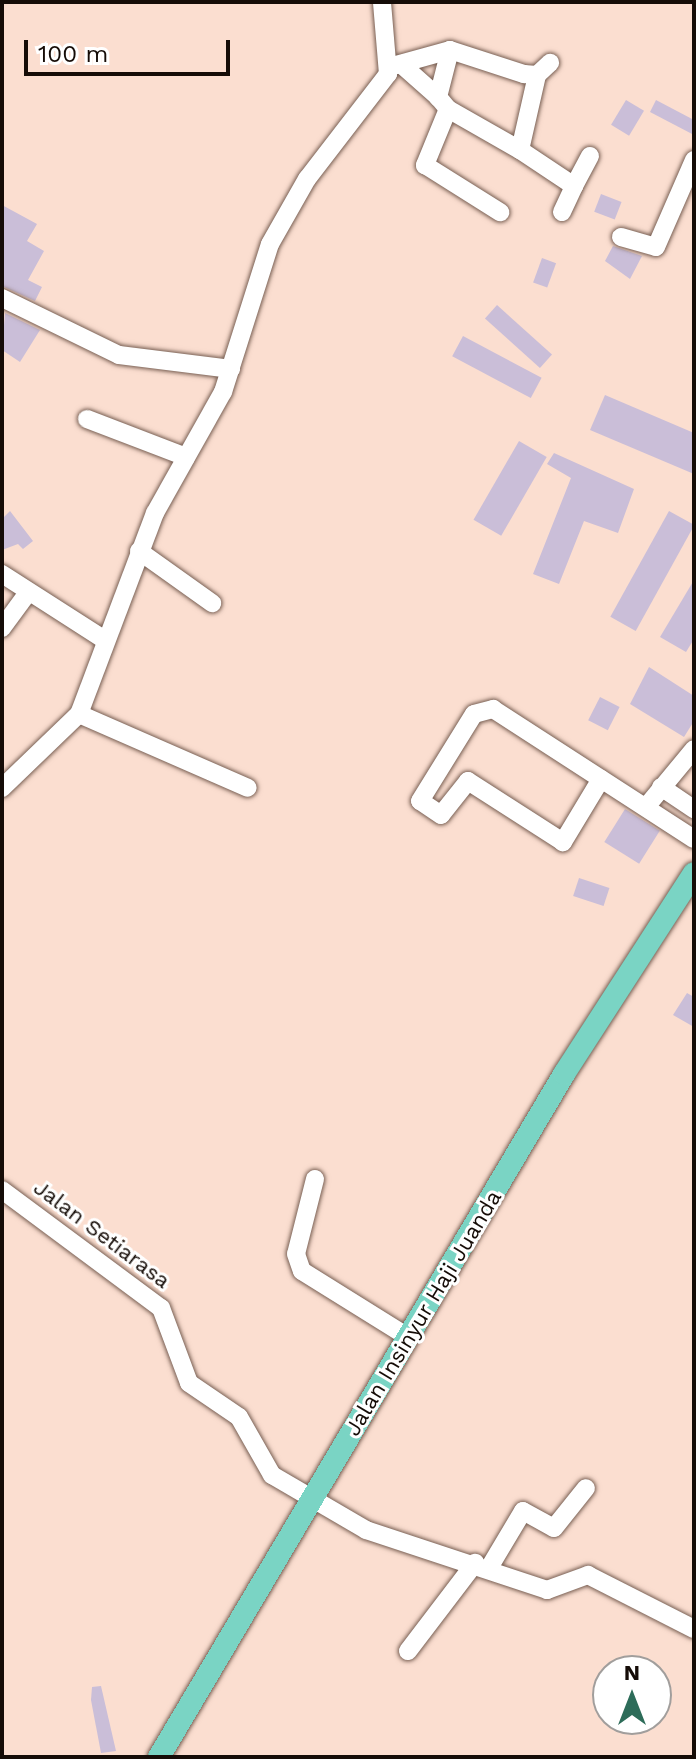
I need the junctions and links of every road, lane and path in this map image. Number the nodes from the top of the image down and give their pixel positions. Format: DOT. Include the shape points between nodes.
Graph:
graph roads {
  1 [pos="382,2"];
  2 [pos="450,50"];
  3 [pos="396,66"];
  4 [pos="443,103"];
  5 [pos="520,150"];
  6 [pos="590,156"];
  7 [pos="694,160"];
  8 [pos="574,186"];
  9 [pos="500,212"];
  10 [pos="562,212"];
  11 [pos="621,237"];
  12 [pos="2,298"];
  13 [pos="231,369"];
  14 [pos="87,419"];
  15 [pos="186,457"];
  16 [pos="139,551"];
  17 [pos="2,574"];
  18 [pos="27,594"];
  19 [pos="212,603"];
  20 [pos="2,628"];
  21 [pos="105,640"];
  22 [pos="79,714"];
  23 [pos="694,749"];
  24 [pos="445,761"];
  25 [pos="601,779"];
  26 [pos="468,781"];
  27 [pos="661,787"];
  28 [pos="2,788"];
  29 [pos="248,788"];
  30 [pos="646,807"];
  31 [pos="694,809"];
  32 [pos="694,839"];
  33 [pos="694,873"];
  34 [pos="315,1179"];
  35 [pos="2,1190"];
  36 [pos="408,1337"];
  37 [pos="586,1488"];
  38 [pos="310,1498"];
  39 [pos="482,1565"];
  40 [pos="694,1629"];
  41 [pos="408,1651"];
  42 [pos="159,1757"];
  1 -- 3 [label="street"];
  2 -- 3 [label="street"];
  2 -- 4 [label="street"];
  2 -- 5 [label="street" via="543,69"];
  3 -- 4 [label="street"];
  3 -- 13 [label="street" via="307,179 270,244"];
  4 -- 5 [label="street"];
  4 -- 9 [label="street" via="425,165"];
  5 -- 8 [label="street"];
  6 -- 8 [label="street"];
  7 -- 11 [label="street" via="656,247"];
  8 -- 10 [label="street"];
  12 -- 13 [label="street" via="119,355"];
  13 -- 15 [label="street"];
  14 -- 15 [label="street"];
  15 -- 16 [label="street"];
  16 -- 19 [label="street"];
  16 -- 21 [label="street"];
  17 -- 18 [label="street"];
  18 -- 20 [label="street"];
  18 -- 21 [label="street"];
  21 -- 22 [label="street"];
  22 -- 28 [label="street"];
  22 -- 29 [label="street"];
  23 -- 27 [label="street"];
  24 -- 25 [label="street" via="474,714 493,709"];
  24 -- 26 [label="street"];
  24 -- 26 [label="street" via="421,795 422,805 441,815"];
  25 -- 26 [label="street" via="567,838 558,842"];
  25 -- 30 [label="street"];
  27 -- 30 [label="street"];
  27 -- 31 [label="street"];
  30 -- 32 [label="street"];
  33 -- 36 [label="main road, Jalan Insinyur Haji Juanda" via="564,1074"];
  34 -- 36 [label="street" via="296,1254 302,1271"];
  35 -- 38 [label="street, Jalan Setiarasa" via="161,1308 189,1383 239,1417 262,1466"];
  36 -- 38 [label="main road, Jalan Insinyur Haji Juanda"];
  37 -- 39 [label="street" via="554,1528 523,1511"];
  38 -- 39 [label="street, Jalan Setiarasa" via="355,1526"];
  38 -- 42 [label="main road, Jalan Insinyur Haji Juanda"];
  39 -- 40 [label="street, Jalan Setiarasa" via="547,1590 588,1575"];
  39 -- 41 [label="street"];
}
